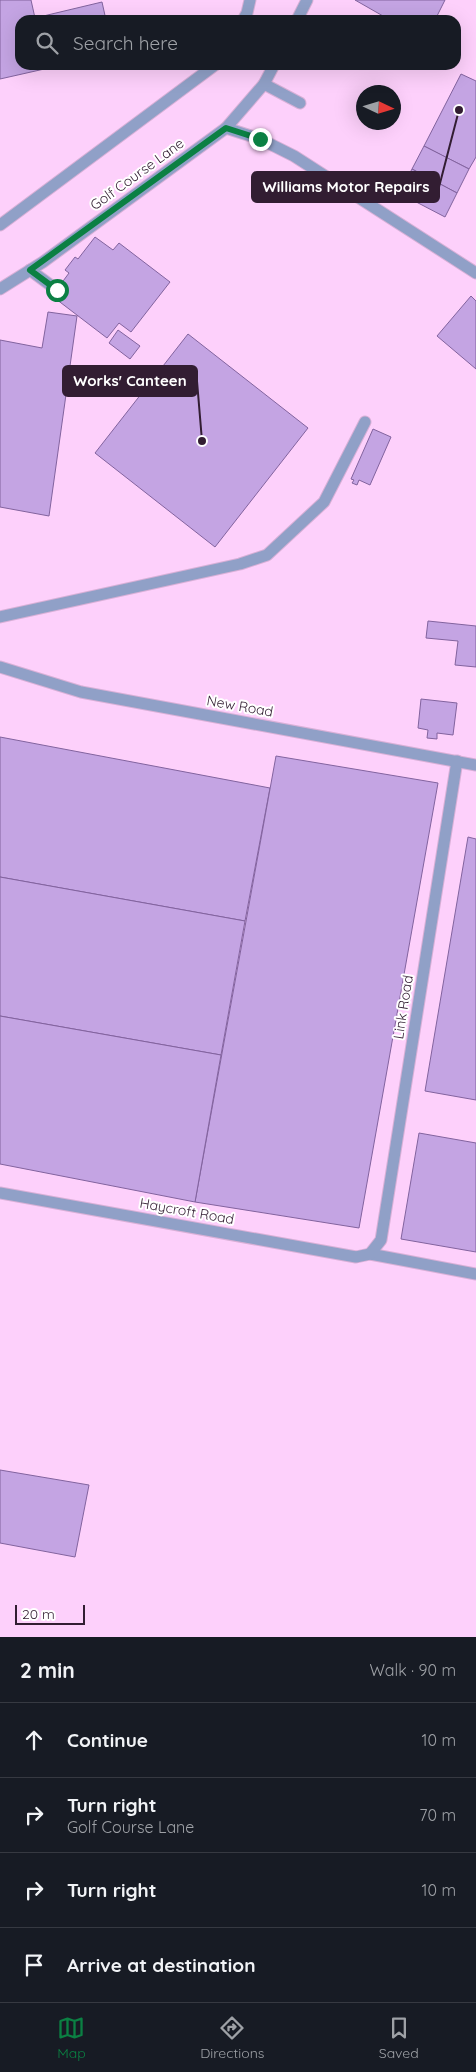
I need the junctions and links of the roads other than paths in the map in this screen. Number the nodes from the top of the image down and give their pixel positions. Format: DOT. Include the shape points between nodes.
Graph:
graph roads {
  1 [pos="250,0"];
  2 [pos="307,0"];
  3 [pos="246,15"];
  4 [pos="300,15"];
  5 [pos="208,70"];
  6 [pos="271,70"];
  7 [pos="264,84"];
  8 [pos="300,103"];
  9 [pos="226,128"];
  10 [pos="0,225"];
  11 [pos="30,270"];
  12 [pos="476,273"];
  13 [pos="0,289"];
  14 [pos="57,290"];
  15 [pos="365,422"];
  16 [pos="0,617"];
  17 [pos="0,667"];
  18 [pos="457,762"];
  19 [pos="476,765"];
  20 [pos="0,1193"];
  21 [pos="370,1254"];
  22 [pos="476,1274"];
  1 -- 3 [label="lane"];
  2 -- 4 [label="lane"];
  5 -- 10 [label="lane"];
  6 -- 7 [label="lane, Golf Course Lane"];
  7 -- 8 [label="lane"];
  7 -- 9 [label="lane, Golf Course Lane"];
  9 -- 11 [label="lane, Golf Course Lane"];
  9 -- 12 [label="lane" via="260,139 294,156"];
  11 -- 13 [label="lane, Golf Course Lane"];
  11 -- 14 [label="lane"];
  15 -- 16 [label="lane" via="324,502 267,555 240,564"];
  17 -- 18 [label="lane, New Road" via="81,692"];
  18 -- 19 [label="lane, New Road"];
  18 -- 21 [label="lane, Link Road" via="381,1240"];
  20 -- 21 [label="lane, Haycroft Road" via="356,1257"];
  21 -- 22 [label="lane, Haycroft Road"];
}
